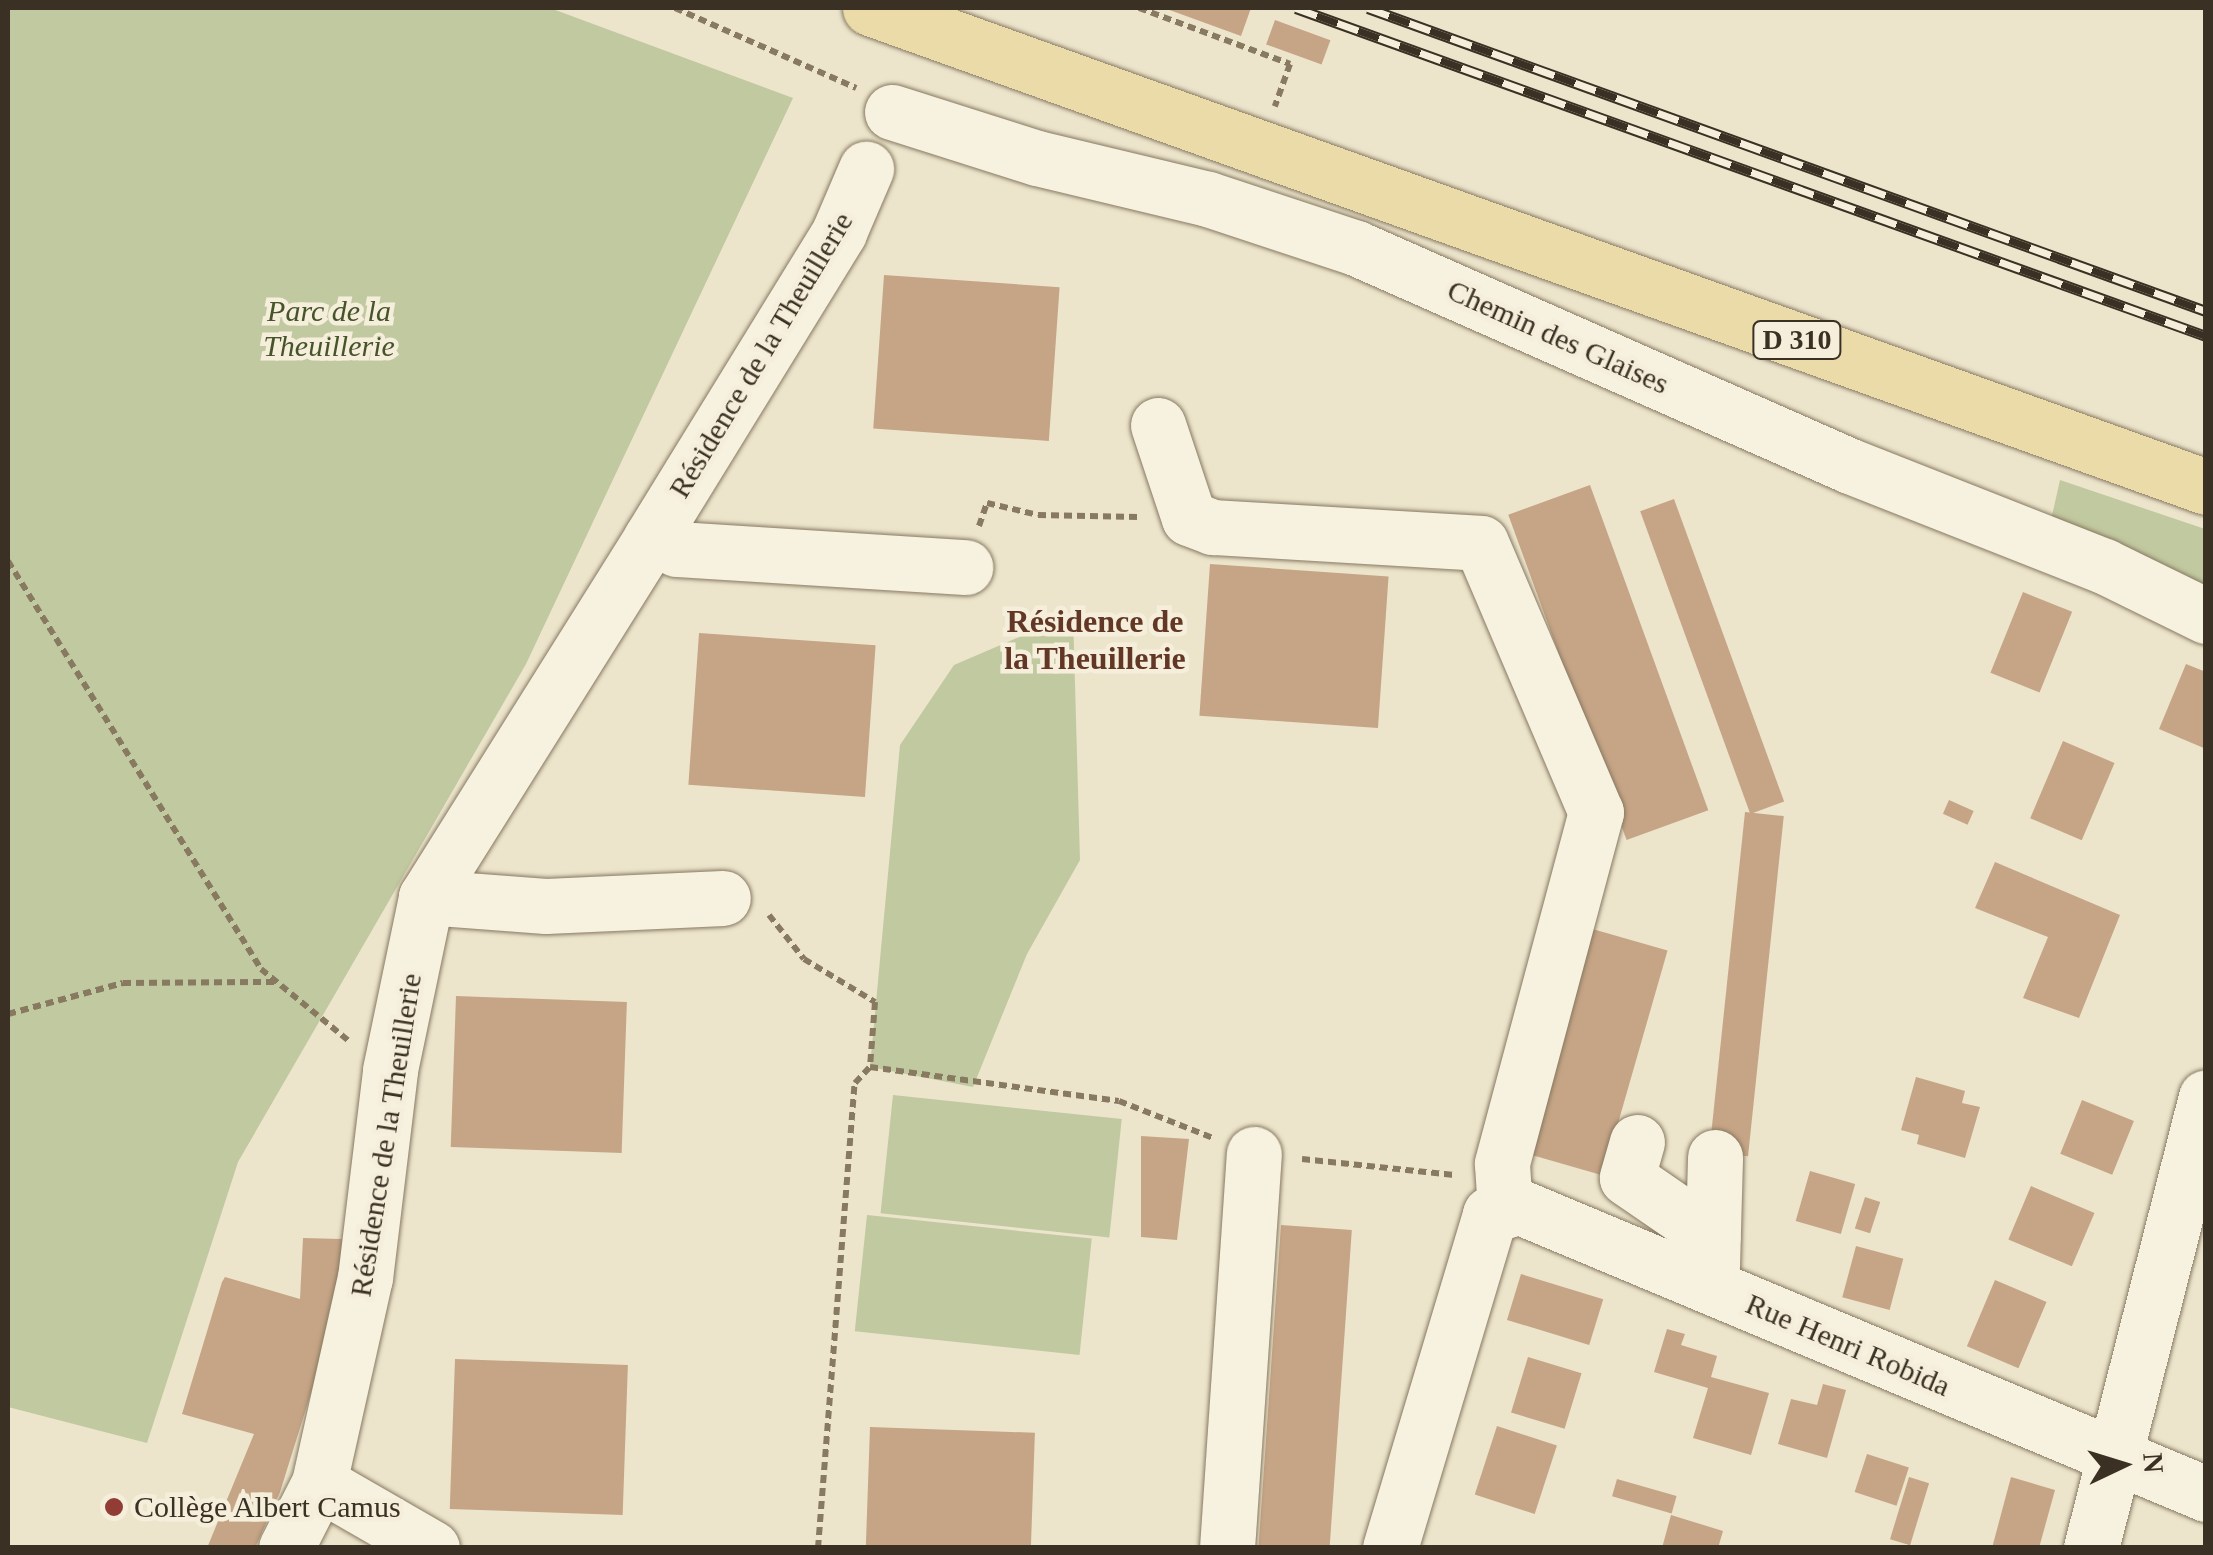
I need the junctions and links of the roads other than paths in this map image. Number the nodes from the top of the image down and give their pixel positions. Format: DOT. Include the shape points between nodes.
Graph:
graph roads {
  1 [pos="870,8"];
  2 [pos="892,112"];
  3 [pos="866,169"];
  4 [pos="1158,425"];
  5 [pos="2206,487"];
  6 [pos="651,538"];
  7 [pos="965,567"];
  8 [pos="2206,616"];
  9 [pos="426,897"];
  10 [pos="723,898"];
  11 [pos="2206,1097"];
  12 [pos="1638,1142"];
  13 [pos="1254,1154"];
  14 [pos="1715,1157"];
  15 [pos="1488,1200"];
  16 [pos="1712,1263"];
  17 [pos="2118,1458"];
  18 [pos="319,1483"];
  19 [pos="2206,1494"];
  20 [pos="286,1548"];
  21 [pos="432,1548"];
  22 [pos="1226,1548"];
  23 [pos="1390,1548"];
  24 [pos="2091,1548"];
  1 -- 5 [label="main road, D 310"];
  2 -- 8 [label="street, Chemin des Glaises" via="1037,158 1208,199 1356,248"];
  3 -- 6 [label="street, Résidence de la Theuillerie" via="839,232"];
  4 -- 15 [label="street" via="1189,518 1213,527 1482,543 1596,812"];
  6 -- 7 [label="street" via="677,549"];
  6 -- 9 [label="street, Résidence de la Theuillerie"];
  9 -- 10 [label="street" via="546,906"];
  9 -- 18 [label="street, Résidence de la Theuillerie" via="390,1070 366,1278"];
  11 -- 17 [label="street"];
  12 -- 16 [label="street" via="1628,1178"];
  13 -- 22 [label="street"];
  14 -- 16 [label="street"];
  15 -- 16 [label="street, Rue Henri Robida"];
  15 -- 23 [label="street"];
  16 -- 17 [label="street, Rue Henri Robida"];
  17 -- 19 [label="street, Rue Henri Robida"];
  17 -- 24 [label="street"];
  18 -- 20 [label="street, Résidence de la Theuillerie"];
  18 -- 21 [label="street"];
}
